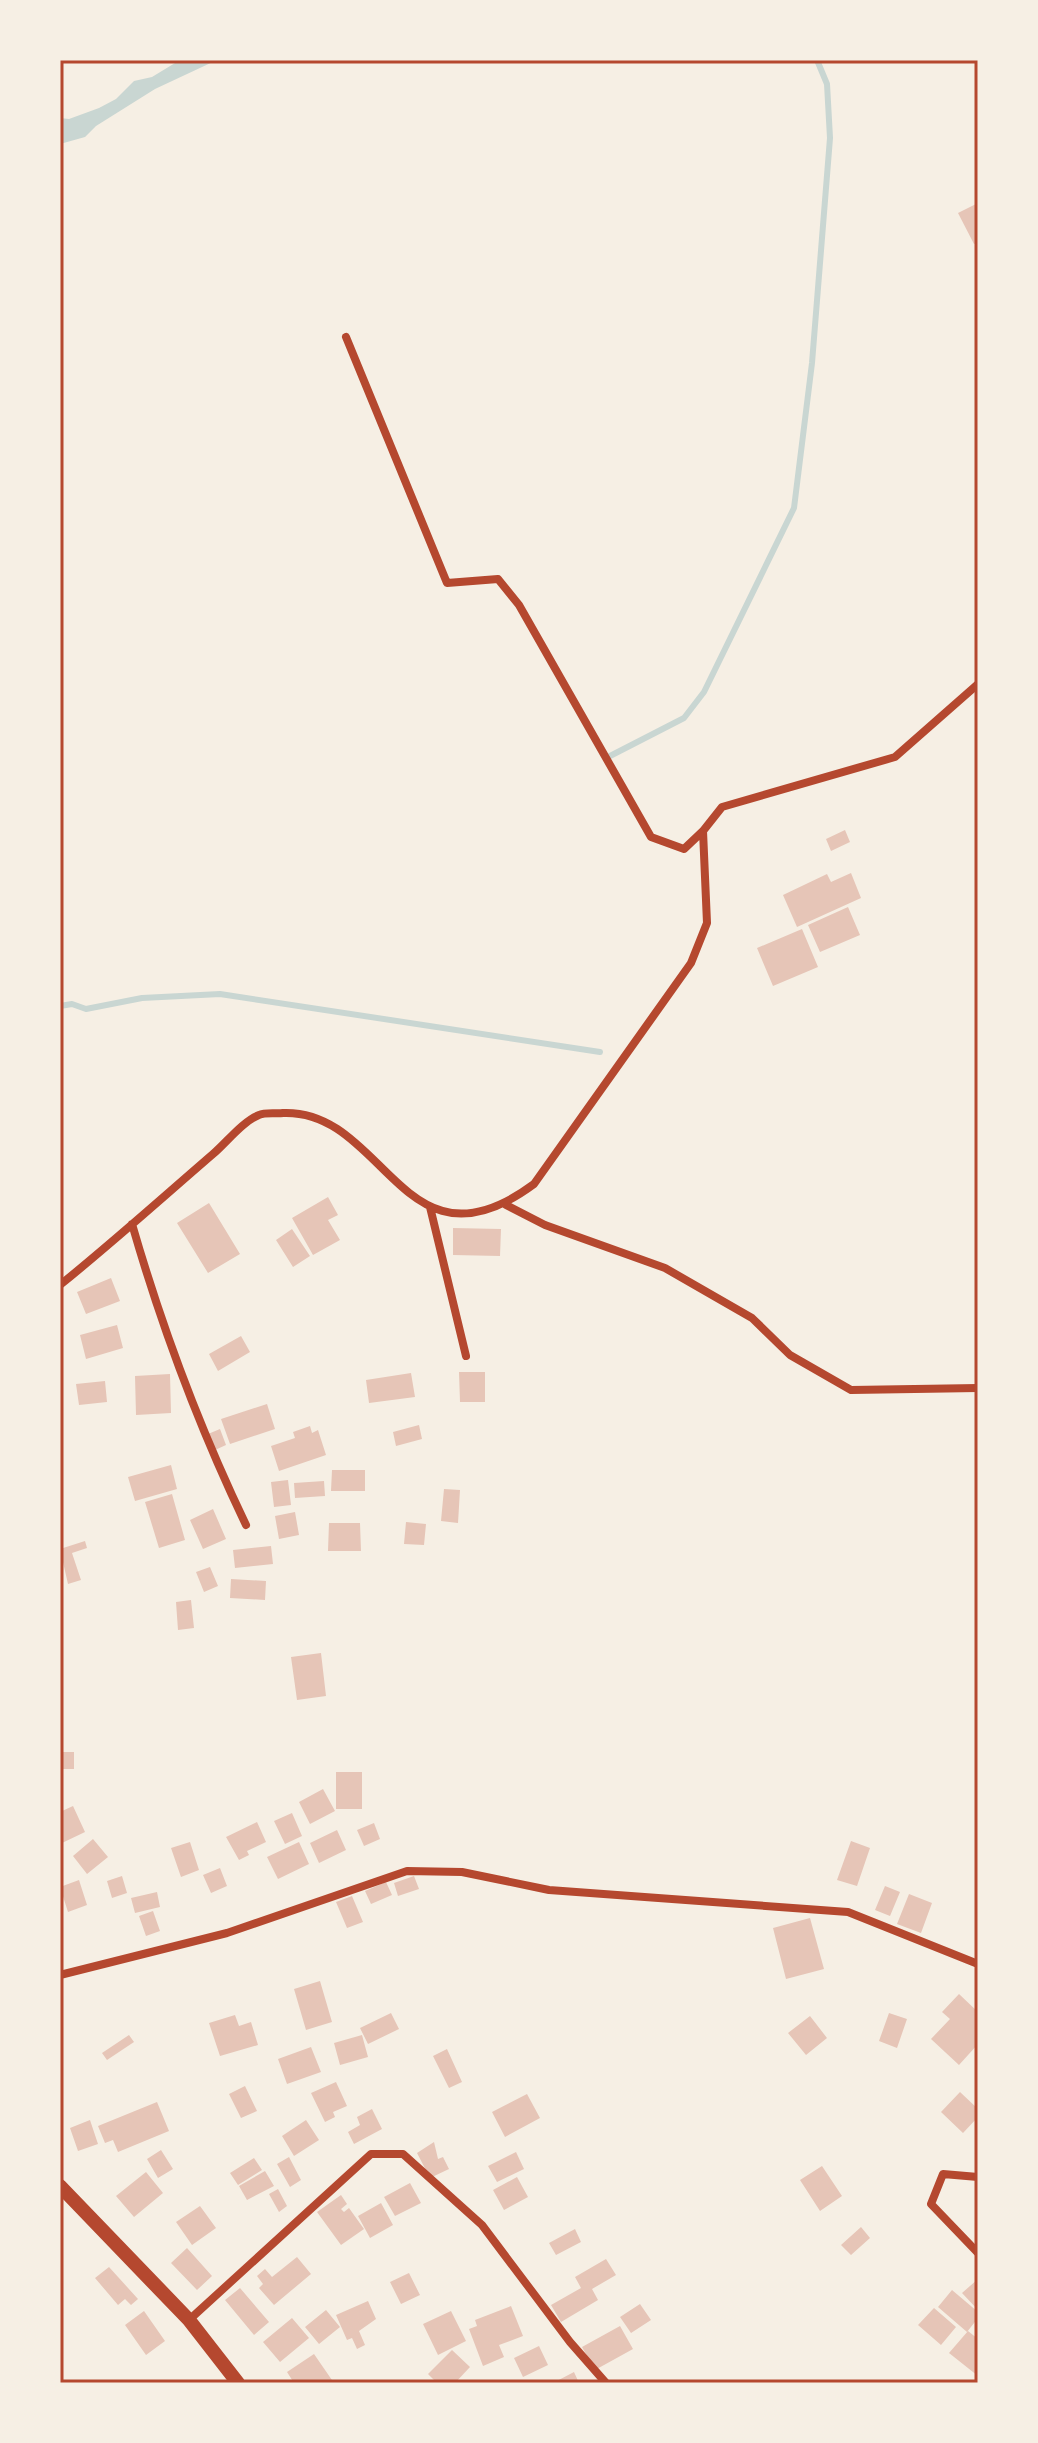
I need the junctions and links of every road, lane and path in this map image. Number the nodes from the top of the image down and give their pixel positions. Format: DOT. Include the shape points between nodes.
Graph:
graph roads {
  1 [pos="346,337"];
  2 [pos="978,684"];
  3 [pos="703,831"];
  4 [pos="506,1205"];
  5 [pos="430,1207"];
  6 [pos="132,1224"];
  7 [pos="60,1285"];
  8 [pos="466,1356"];
  9 [pos="978,1388"];
  10 [pos="246,1525"];
  11 [pos="978,1964"];
  12 [pos="60,1975"];
  13 [pos="978,2177"];
  14 [pos="60,2186"];
  15 [pos="978,2253"];
  16 [pos="189,2320"];
  17 [pos="238,2383"];
  18 [pos="606,2383"];
  1 -- 3 [label="street" via="447,583 498,579 519,605 651,837 684,849"];
  2 -- 3 [label="street" via="895,757 722,807"];
  3 -- 4 [label="street" via="707,923 691,963 534,1184"];
  4 -- 5 [label="street" via="471,1215"];
  4 -- 9 [label="street" via="545,1225 665,1268 752,1318 790,1355 851,1390"];
  5 -- 6 [label="street" via="402,1191 341,1130 305,1113 259,1115"];
  5 -- 8 [label="street"];
  6 -- 7 [label="street"];
  6 -- 10 [label="street" via="158,1315 201,1429"];
  11 -- 12 [label="street" via="848,1912 549,1890 462,1872 407,1871 227,1933"];
  13 -- 15 [label="street" via="943,2174 931,2204"];
  14 -- 16 [label="main road"];
  16 -- 17 [label="main road"];
  16 -- 18 [label="street" via="371,2154 403,2154 482,2225"];
}
